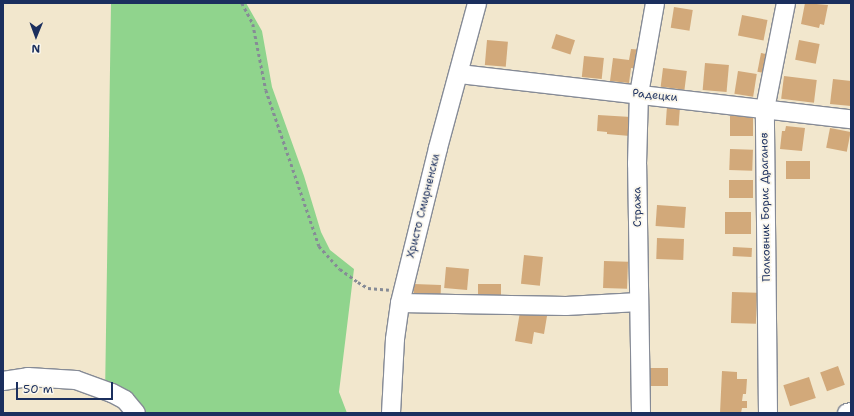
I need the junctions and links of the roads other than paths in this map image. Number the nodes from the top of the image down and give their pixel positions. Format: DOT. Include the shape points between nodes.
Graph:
graph roads {
  1 [pos="477,3"];
  2 [pos="655,3"];
  3 [pos="786,3"];
  4 [pos="460,74"];
  5 [pos="639,94"];
  6 [pos="765,109"];
  7 [pos="851,119"];
  8 [pos="402,297"];
  9 [pos="639,302"];
  10 [pos="3,381"];
  11 [pos="851,412"];
  12 [pos="136,413"];
  13 [pos="391,413"];
  14 [pos="641,413"];
  15 [pos="768,413"];
  16 [pos="847,413"];
  1 -- 4 [label="street, Христо Смирненски"];
  2 -- 5 [label="street, Стража"];
  3 -- 6 [label="street, Полковник Борис Драганов"];
  4 -- 5 [label="street, Радецки"];
  4 -- 8 [label="street, Христо Смирненски" via="438,148"];
  5 -- 6 [label="street, Радецки"];
  5 -- 9 [label="street, Стража"];
  6 -- 7 [label="street, Радецки"];
  6 -- 15 [label="street, Полковник Борис Драганов"];
  8 -- 9 [label="street" via="566,306"];
  8 -- 13 [label="street, Христо Смирненски"];
  9 -- 14 [label="street, Стража"];
  10 -- 12 [label="street" via="28,377 76,380 112,392 125,400"];
  11 -- 16 [label="street"];
}
